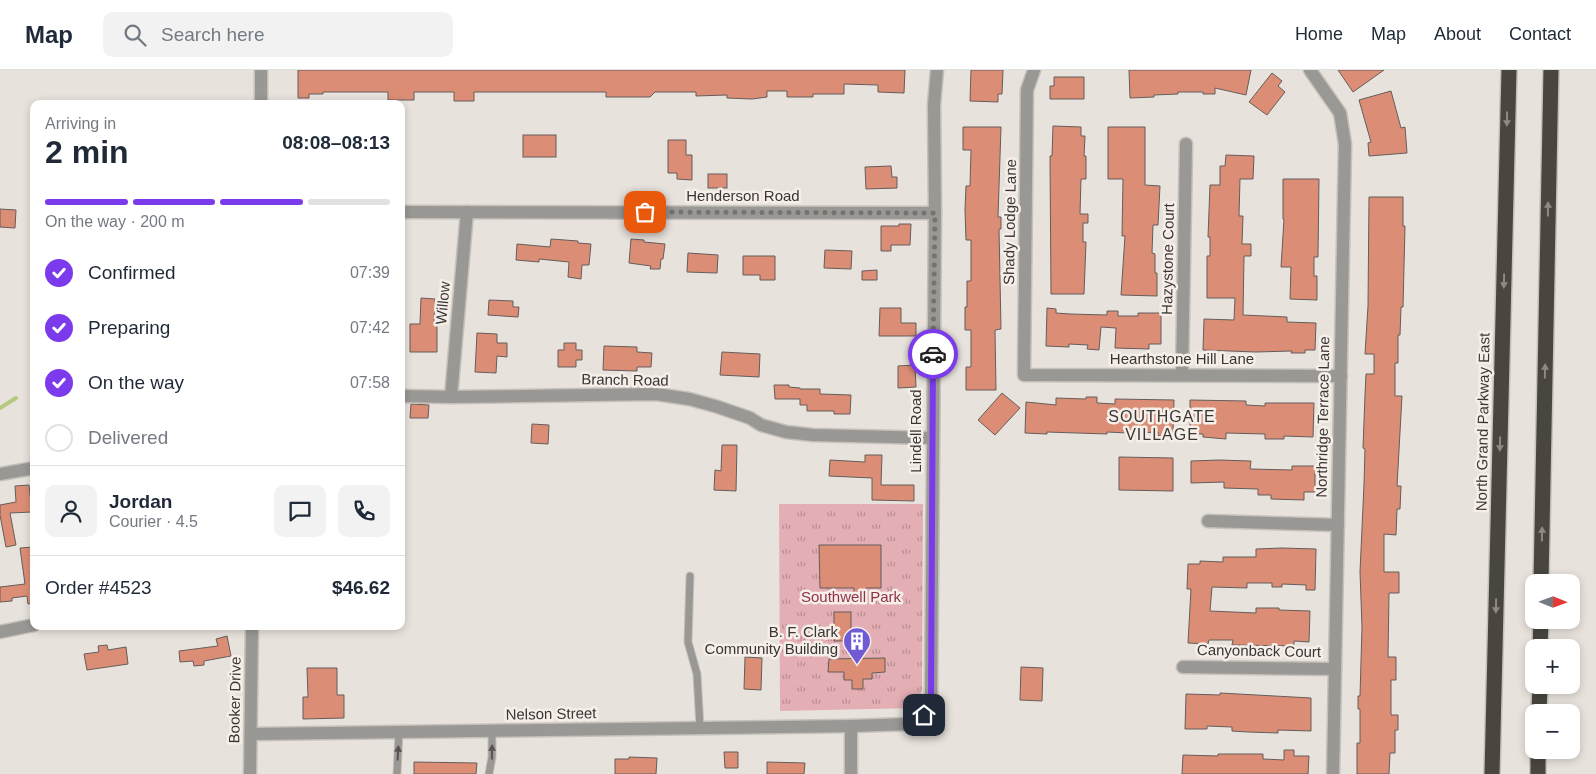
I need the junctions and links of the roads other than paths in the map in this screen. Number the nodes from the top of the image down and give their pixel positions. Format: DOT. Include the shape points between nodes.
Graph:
graph roads {
  1 [pos="261,70"];
  2 [pos="937,70"];
  3 [pos="1034,70"];
  4 [pos="1310,70"];
  5 [pos="1509,70"];
  6 [pos="1551,70"];
  7 [pos="261,100"];
  8 [pos="1186,144"];
  9 [pos="405,212"];
  10 [pos="467,212"];
  11 [pos="935,213"];
  12 [pos="1024,375"];
  13 [pos="1182,375"];
  14 [pos="1340,376"];
  15 [pos="405,396"];
  16 [pos="451,397"];
  17 [pos="932,438"];
  18 [pos="30,469"];
  19 [pos="0,474"];
  20 [pos="1208,521"];
  21 [pos="1338,525"];
  22 [pos="1541,574"];
  23 [pos="690,576"];
  24 [pos="30,626"];
  25 [pos="252,630"];
  26 [pos="0,632"];
  27 [pos="1183,667"];
  28 [pos="1335,669"];
  29 [pos="851,726"];
  30 [pos="700,728"];
  31 [pos="492,730"];
  32 [pos="399,732"];
  33 [pos="251,734"];
  34 [pos="1538,759"];
  35 [pos="250,774"];
  36 [pos="397,774"];
  37 [pos="490,774"];
  38 [pos="851,774"];
  39 [pos="1332,774"];
  40 [pos="1492,774"];
  41 [pos="1538,774"];
  1 -- 7 [label="street"];
  2 -- 11 [label="street, Lindell Road" via="934,105"];
  3 -- 12 [label="street, Shady Lodge Lane" via="1027,90"];
  4 -- 14 [label="street, Northridge Terrace Lane" via="1340,113 1345,144"];
  5 -- 40 [label="highway, North Grand Parkway East, one-way"];
  22 -- 6 [label="highway, one-way"];
  8 -- 13 [label="street, Hazystone Court"];
  9 -- 10 [label="street, Henderson Road"];
  10 -- 11 [label="street, Henderson Road"];
  10 -- 16 [label="street, Willow"];
  11 -- 17 [label="street, Lindell Road"];
  12 -- 13 [label="street, Hearthstone Hill Lane"];
  13 -- 14 [label="street, Hearthstone Hill Lane"];
  14 -- 21 [label="street, Northridge Terrace Lane"];
  15 -- 16 [label="street, Branch Road"];
  16 -- 17 [label="street, Branch Road" via="656,394 715,406 786,432"];
  17 -- 29 [label="street, Lindell Road" via="931,700 924,715 910,724"];
  18 -- 19 [label="street"];
  20 -- 21 [label="street"];
  21 -- 28 [label="street, Northridge Terrace Lane"];
  23 -- 30 [label="lane" via="688,642 697,674"];
  24 -- 26 [label="street"];
  25 -- 33 [label="street, Booker Drive"];
  27 -- 28 [label="street, Canyonback Court"];
  28 -- 39 [label="street, Northridge Terrace Lane"];
  29 -- 30 [label="street, Nelson Street"];
  29 -- 38 [label="street"];
  30 -- 31 [label="street, Nelson Street"];
  31 -- 32 [label="street, Nelson Street"];
  37 -- 31 [label="lane, one-way"];
  32 -- 33 [label="street, Nelson Street"];
  36 -- 32 [label="lane, one-way"];
  33 -- 35 [label="street, Booker Drive"];
  34 -- 41 [label="highway"];
}
